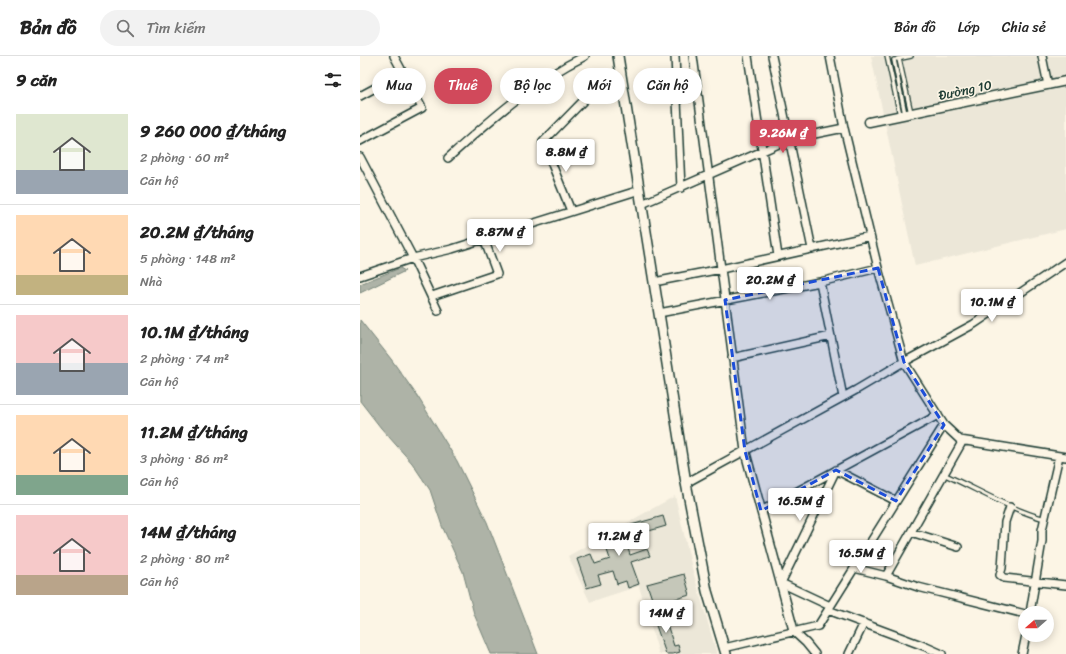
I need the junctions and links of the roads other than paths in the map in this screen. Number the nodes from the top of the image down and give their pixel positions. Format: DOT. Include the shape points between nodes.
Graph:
graph roads {
  1 [pos="394,56"];
  2 [pos="585,56"];
  3 [pos="618,56"];
  4 [pos="675,56"];
  5 [pos="693,56"];
  6 [pos="748,56"];
  7 [pos="772,56"];
  8 [pos="830,56"];
  9 [pos="887,56"];
  10 [pos="911,56"];
  11 [pos="1042,56"];
  12 [pos="899,59"];
  13 [pos="894,60"];
  14 [pos="889,62"];
  15 [pos="400,68"];
  16 [pos="620,68"];
  17 [pos="1066,81"];
  18 [pos="1048,85"];
  19 [pos="372,90"];
  20 [pos="360,96"];
  21 [pos="625,100"];
  22 [pos="420,104"];
  23 [pos="580,104"];
  24 [pos="905,114"];
  25 [pos="869,122"];
  26 [pos="844,128"];
  27 [pos="789,140"];
  28 [pos="360,141"];
  29 [pos="762,152"];
  30 [pos="360,157"];
  31 [pos="448,158"];
  32 [pos="708,176"];
  33 [pos="682,188"];
  34 [pos="640,190"];
  35 [pos="642,204"];
  36 [pos="571,211"];
  37 [pos="870,236"];
  38 [pos="484,238"];
  39 [pos="812,249"];
  40 [pos="778,256"];
  41 [pos="413,258"];
  42 [pos="1066,262"];
  43 [pos="878,268"];
  44 [pos="721,269"];
  45 [pos="360,276"];
  46 [pos="654,282"];
  47 [pos="820,282"];
  48 [pos="432,296"];
  49 [pos="725,300"];
  50 [pos="438,311"];
  51 [pos="659,313"];
  52 [pos="831,336"];
  53 [pos="732,358"];
  54 [pos="904,362"];
  55 [pos="843,397"];
  56 [pos="938,415"];
  57 [pos="944,425"];
  58 [pos="960,440"];
  59 [pos="745,451"];
  60 [pos="1063,456"];
  61 [pos="836,470"];
  62 [pos="943,474"];
  63 [pos="686,483"];
  64 [pos="896,501"];
  65 [pos="1010,507"];
  66 [pos="761,511"];
  67 [pos="1045,519"];
  68 [pos="911,532"];
  69 [pos="958,547"];
  70 [pos="854,568"];
  71 [pos="886,576"];
  72 [pos="781,583"];
  73 [pos="1035,583"];
  74 [pos="1066,585"];
  75 [pos="1031,606"];
  76 [pos="829,608"];
  77 [pos="1018,612"];
  78 [pos="864,624"];
  79 [pos="794,632"];
  80 [pos="1025,642"];
  81 [pos="725,651"];
  82 [pos="815,654"];
  83 [pos="848,654"];
  84 [pos="942,654"];
  85 [pos="1022,654"];
  1 -- 15 [label="street"];
  2 -- 31 [label="street" via="556,71 522,96"];
  3 -- 16 [label="main road"];
  4 -- 33 [label="street"];
  5 -- 32 [label="street"];
  6 -- 29 [label="street"];
  7 -- 27 [label="street"];
  8 -- 26 [label="street"];
  9 -- 14 [label="lane"];
  10 -- 12 [label="lane"];
  11 -- 18 [label="street"];
  12 -- 13 [label="lane"];
  12 -- 24 [label="lane"];
  13 -- 14 [label="lane"];
  13 -- 24 [label="lane"];
  14 -- 24 [label="lane"];
  17 -- 18 [label="street, Đường 10"];
  18 -- 24 [label="street, Đường 10"];
  19 -- 20 [label="street"];
  21 -- 34 [label="main road"];
  22 -- 28 [label="street" via="422,108"];
  23 -- 36 [label="street" via="543,142"];
  24 -- 25 [label="street, Đường 10"];
  26 -- 27 [label="street"];
  26 -- 37 [label="street"];
  27 -- 29 [label="street"];
  27 -- 39 [label="street"];
  29 -- 32 [label="street"];
  29 -- 40 [label="street"];
  30 -- 41 [label="street"];
  32 -- 33 [label="street"];
  32 -- 44 [label="street"];
  33 -- 35 [label="street"];
  34 -- 35 [label="main road"];
  34 -- 36 [label="street"];
  35 -- 46 [label="main road"];
  36 -- 38 [label="street"];
  37 -- 39 [label="street"];
  37 -- 43 [label="street"];
  38 -- 41 [label="street"];
  38 -- 48 [label="street" via="497,274"];
  39 -- 40 [label="street"];
  40 -- 44 [label="street"];
  41 -- 45 [label="street"];
  41 -- 48 [label="street"];
  42 -- 54 [label="street" via="974,324"];
  43 -- 47 [label="street"];
  43 -- 54 [label="street"];
  44 -- 46 [label="street"];
  44 -- 49 [label="street"];
  46 -- 51 [label="main road"];
  47 -- 49 [label="street"];
  47 -- 52 [label="street"];
  48 -- 50 [label="street"];
  49 -- 51 [label="street"];
  49 -- 53 [label="street"];
  51 -- 63 [label="main road"];
  52 -- 53 [label="street"];
  52 -- 55 [label="street"];
  53 -- 59 [label="street"];
  54 -- 55 [label="street"];
  54 -- 56 [label="street"];
  55 -- 59 [label="street"];
  56 -- 57 [label="street"];
  56 -- 61 [label="street"];
  57 -- 58 [label="street"];
  57 -- 64 [label="street"];
  58 -- 60 [label="street"];
  58 -- 62 [label="street" via="961,444"];
  59 -- 63 [label="street"];
  59 -- 66 [label="street"];
  60 -- 67 [label="street"];
  61 -- 64 [label="street"];
  61 -- 66 [label="street"];
  61 -- 72 [label="street"];
  62 -- 65 [label="lane"];
  62 -- 68 [label="street"];
  63 -- 81 [label="main road" via="706,591"];
  64 -- 70 [label="street"];
  65 -- 67 [label="lane"];
  65 -- 73 [label="street" via="1005,522 1000,575 1004,578"];
  66 -- 72 [label="street"];
  67 -- 73 [label="street"];
  68 -- 69 [label="street"];
  68 -- 71 [label="street"];
  70 -- 71 [label="street"];
  70 -- 76 [label="street"];
  71 -- 77 [label="street" via="918,587"];
  72 -- 76 [label="street"];
  72 -- 79 [label="street"];
  73 -- 74 [label="street"];
  73 -- 75 [label="street"];
  76 -- 78 [label="street"];
  76 -- 79 [label="street" via="818,626"];
  78 -- 83 [label="street"];
  78 -- 84 [label="street"];
  79 -- 81 [label="street"];
  79 -- 82 [label="street"];
  80 -- 85 [label="street"];
}
